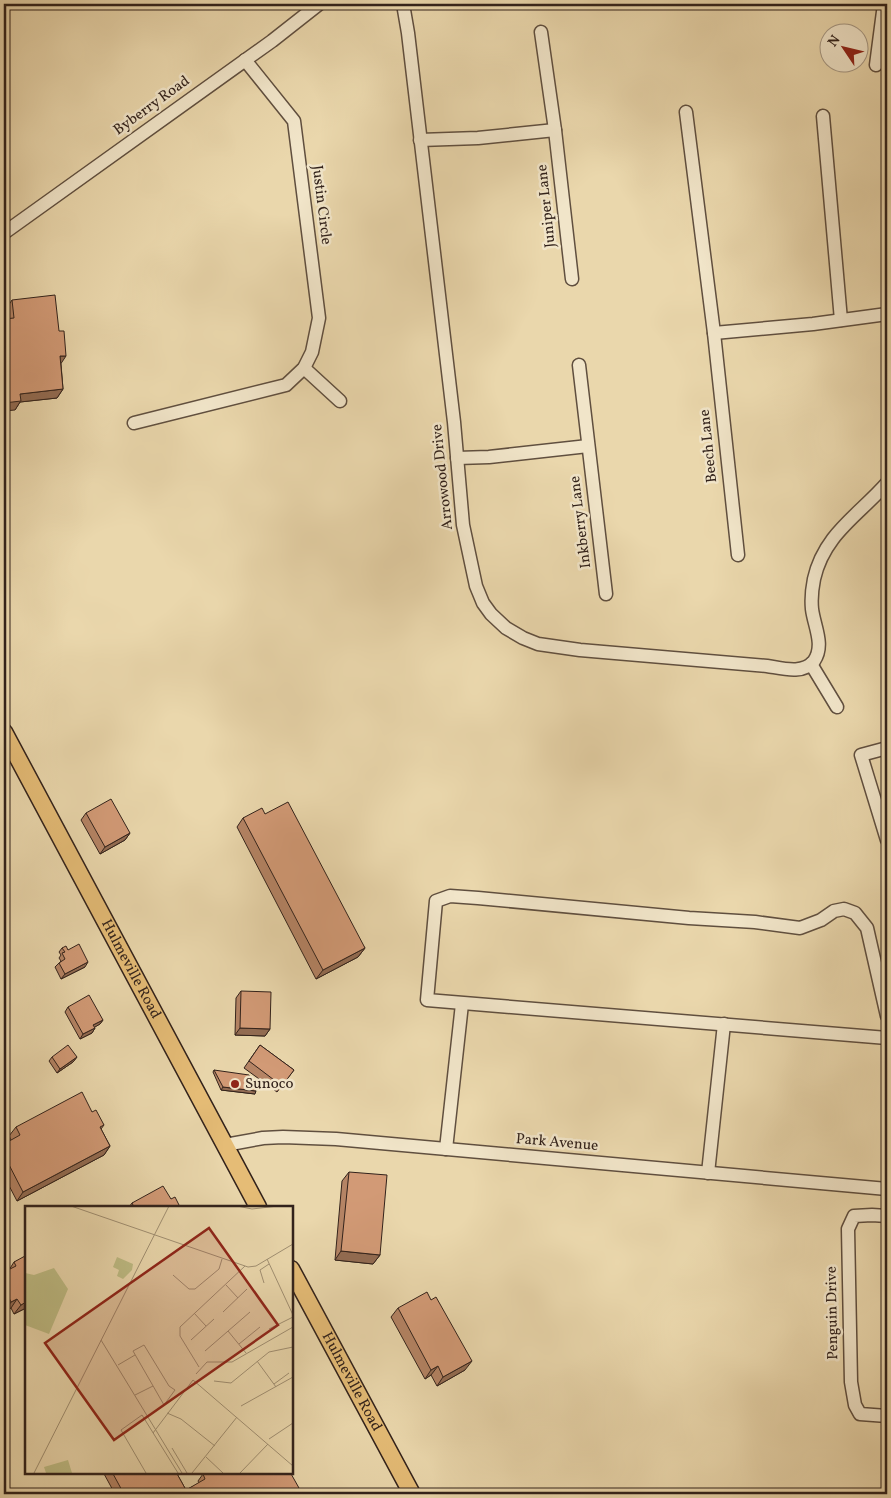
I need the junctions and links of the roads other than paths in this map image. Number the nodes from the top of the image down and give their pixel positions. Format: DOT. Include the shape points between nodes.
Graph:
graph roads {
  1 [pos="319,4"];
  2 [pos="403,4"];
  3 [pos="884,4"];
  4 [pos="541,32"];
  5 [pos="245,60"];
  6 [pos="876,65"];
  7 [pos="686,112"];
  8 [pos="823,116"];
  9 [pos="555,130"];
  10 [pos="420,140"];
  11 [pos="4,233"];
  12 [pos="572,279"];
  13 [pos="887,314"];
  14 [pos="841,320"];
  15 [pos="714,333"];
  16 [pos="579,365"];
  17 [pos="304,368"];
  18 [pos="340,401"];
  19 [pos="134,423"];
  20 [pos="588,446"];
  21 [pos="457,458"];
  22 [pos="887,483"];
  23 [pos="738,555"];
  24 [pos="606,594"];
  25 [pos="811,664"];
  26 [pos="837,707"];
  27 [pos="4,732"];
  28 [pos="887,748"];
  29 [pos="887,839"];
  30 [pos="462,1004"];
  31 [pos="887,1016"];
  32 [pos="724,1024"];
  33 [pos="887,1038"];
  34 [pos="225,1144"];
  35 [pos="446,1149"];
  36 [pos="708,1173"];
  37 [pos="887,1189"];
  38 [pos="257,1206"];
  39 [pos="887,1216"];
  40 [pos="292,1271"];
  41 [pos="887,1416"];
  42 [pos="412,1494"];
  1 -- 5 [label="street, Byberry Road"];
  2 -- 10 [label="street, Arrowood Drive"];
  3 -- 6 [label="street"];
  4 -- 9 [label="street, Juniper Lane"];
  5 -- 11 [label="street, Byberry Road"];
  5 -- 17 [label="street, Justin Circle" via="294,121 319,318 312,352"];
  7 -- 15 [label="street, Beech Lane"];
  8 -- 14 [label="street"];
  9 -- 10 [label="street"];
  9 -- 12 [label="street, Juniper Lane"];
  10 -- 21 [label="street, Arrowood Drive"];
  13 -- 14 [label="street"];
  14 -- 15 [label="street"];
  15 -- 23 [label="street, Beech Lane"];
  16 -- 20 [label="street, Inkberry Lane"];
  17 -- 18 [label="street"];
  17 -- 19 [label="street, Justin Circle" via="286,385"];
  20 -- 21 [label="street" via="489,458"];
  20 -- 24 [label="street, Inkberry Lane"];
  21 -- 25 [label="street, Arrowood Drive" via="463,525 476,586 491,614 522,638 538,644 580,650 798,669"];
  22 -- 25 [label="street" via="838,530 820,560 813,584 812,606 819,644"];
  25 -- 26 [label="street"];
  27 -- 34 [label="main road, Hulmeville Road"];
  28 -- 29 [label="street" via="860,755"];
  30 -- 31 [label="street" via="427,1000 436,901 450,896 800,928 844,909 855,913 867,928"];
  30 -- 32 [label="street"];
  30 -- 35 [label="street"];
  32 -- 33 [label="street"];
  32 -- 36 [label="street"];
  34 -- 35 [label="street, Park Avenue" via="283,1137"];
  34 -- 38 [label="main road, Hulmeville Road"];
  35 -- 36 [label="street, Park Avenue"];
  36 -- 37 [label="street, Park Avenue"];
  39 -- 41 [label="street, Penguin Drive" via="854,1216 848,1230 851,1382 855,1405 860,1414"];
  40 -- 42 [label="main road, Hulmeville Road"];
}
